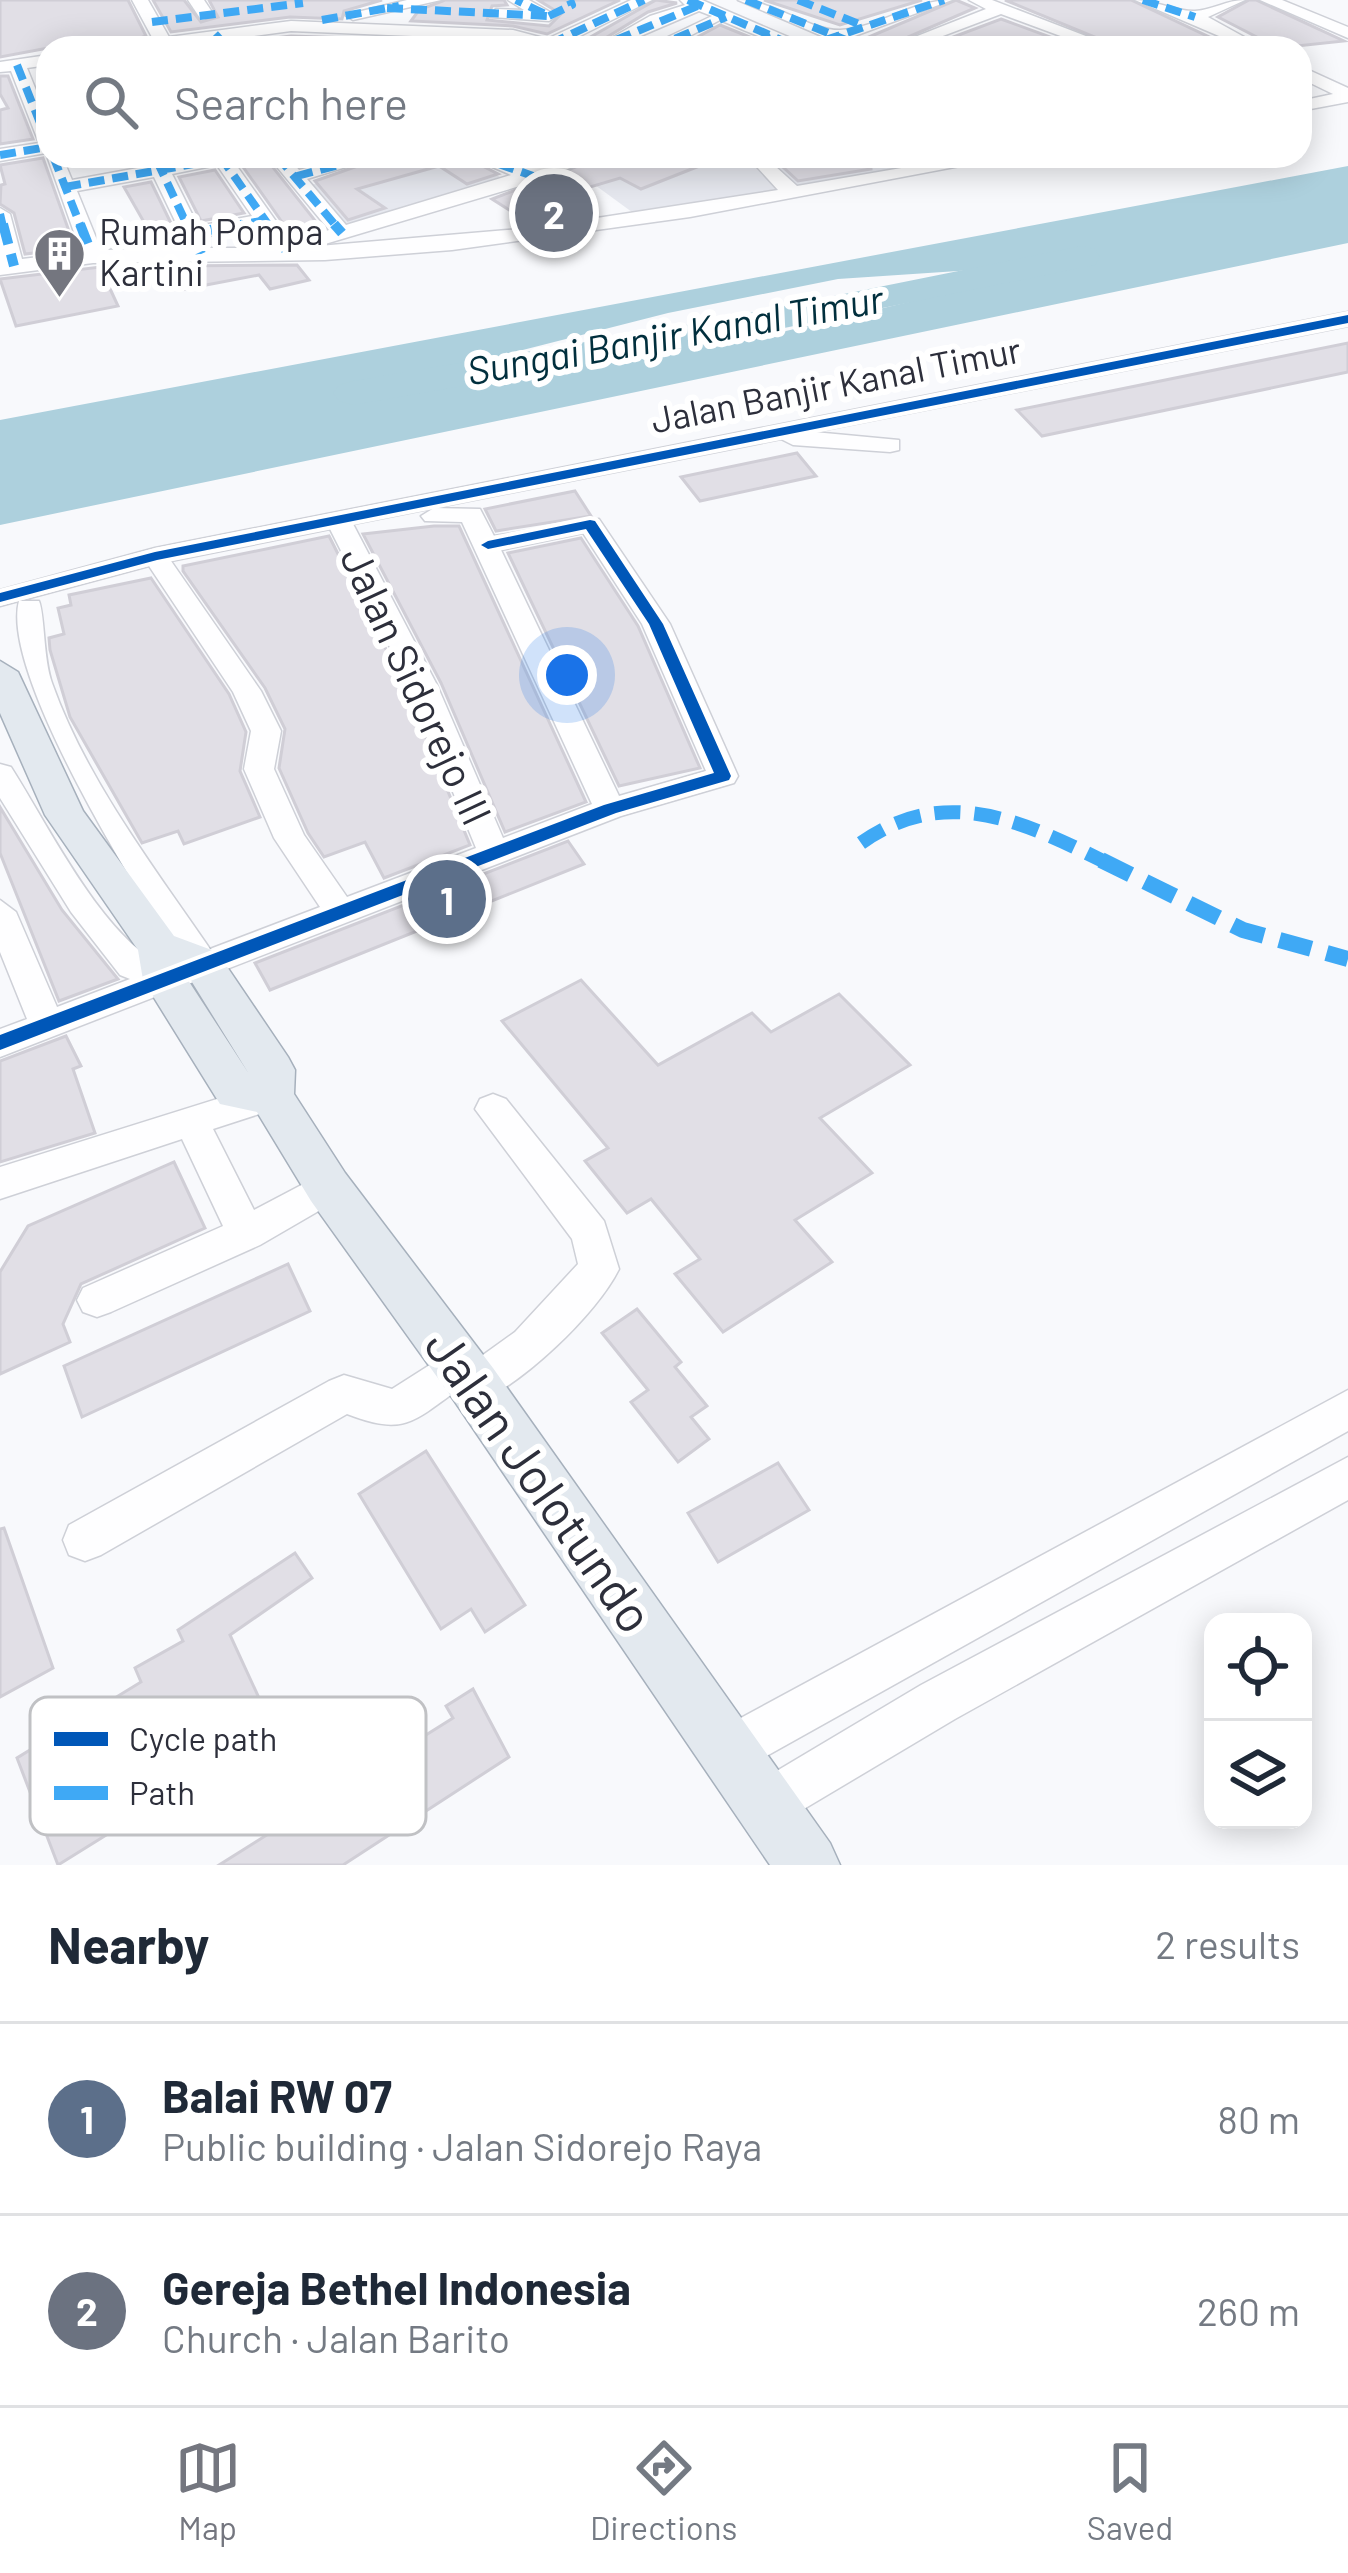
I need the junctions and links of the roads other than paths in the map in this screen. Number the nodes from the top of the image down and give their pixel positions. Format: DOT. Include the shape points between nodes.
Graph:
graph roads {
  1 [pos="140,0"];
  2 [pos="433,0"];
  3 [pos="516,0"];
  4 [pos="570,0"];
  5 [pos="639,0"];
  6 [pos="746,0"];
  7 [pos="798,0"];
  8 [pos="944,0"];
  9 [pos="1143,0"];
  10 [pos="1237,0"];
  11 [pos="1268,0"];
  12 [pos="302,1"];
  13 [pos="986,2"];
  14 [pos="694,3"];
  15 [pos="250,4"];
  16 [pos="360,6"];
  17 [pos="201,8"];
  18 [pos="387,8"];
  19 [pos="549,16"];
  20 [pos="727,17"];
  21 [pos="1195,17"];
  22 [pos="1026,18"];
  23 [pos="152,22"];
  24 [pos="326,24"];
  25 [pos="864,26"];
  26 [pos="579,30"];
  27 [pos="1348,33"];
  28 [pos="160,36"];
  29 [pos="253,36"];
  30 [pos="520,36"];
  31 [pos="570,36"];
  32 [pos="601,36"];
  33 [pos="624,36"];
  34 [pos="682,36"];
  35 [pos="769,36"];
  36 [pos="836,36"];
  37 [pos="919,36"];
  38 [pos="974,36"];
  39 [pos="1076,36"];
  40 [pos="1232,36"];
  41 [pos="9,66"];
  42 [pos="1312,77"];
  43 [pos="36,84"];
  44 [pos="26,86"];
  45 [pos="1348,96"];
  46 [pos="1312,104"];
  47 [pos="36,110"];
  48 [pos="36,139"];
  49 [pos="0,155"];
  50 [pos="58,168"];
  51 [pos="139,168"];
  52 [pos="160,168"];
  53 [pos="234,168"];
  54 [pos="289,168"];
  55 [pos="513,168"];
  56 [pos="556,168"];
  57 [pos="766,168"];
  58 [pos="932,168"];
  59 [pos="926,169"];
  60 [pos="533,176"];
  61 [pos="65,187"];
  62 [pos="410,187"];
  63 [pos="792,192"];
  64 [pos="506,202"];
  65 [pos="448,208"];
  66 [pos="0,214"];
  67 [pos="266,220"];
  68 [pos="191,232"];
  69 [pos="342,233"];
  70 [pos="485,240"];
  71 [pos="91,252"];
  72 [pos="285,253"];
  73 [pos="201,254"];
  74 [pos="7,268"];
  75 [pos="1348,319"];
  76 [pos="750,435"];
  77 [pos="890,445"];
  78 [pos="341,526"];
  79 [pos="488,544"];
  80 [pos="155,556"];
  81 [pos="10,606"];
  82 [pos="0,672"];
  83 [pos="0,774"];
  84 [pos="610,809"];
  85 [pos="494,853"];
  86 [pos="340,912"];
  87 [pos="0,913"];
  88 [pos="175,963"];
  89 [pos="46,1023"];
  90 [pos="0,1043"];
  91 [pos="271,1096"];
  92 [pos="493,1109"];
  93 [pos="192,1123"];
  94 [pos="0,1183"];
  95 [pos="328,1187"];
  96 [pos="246,1233"];
  97 [pos="97,1300"];
  98 [pos="466,1376"];
  99 [pos="1348,1408"];
  100 [pos="1348,1477"];
  101 [pos="85,1540"];
  102 [pos="728,1751"];
  103 [pos="765,1805"];
  104 [pos="808,1865"];
  1 -- 23 [label="street"];
  2 -- 18 [label="street"];
  3 -- 19 [label="street"];
  4 -- 19 [label="street"];
  5 -- 26 [label="street"];
  6 -- 36 [label="street"];
  7 -- 25 [label="street"];
  8 -- 25 [label="street"];
  9 -- 21 [label="street"];
  10 -- 21 [label="street"];
  11 -- 27 [label="street"];
  12 -- 15 [label="street"];
  12 -- 24 [label="street"];
  13 -- 22 [label="street"];
  13 -- 37 [label="street"];
  14 -- 20 [label="street"];
  14 -- 33 [label="street"];
  15 -- 17 [label="street"];
  16 -- 18 [label="street"];
  16 -- 24 [label="street"];
  17 -- 23 [label="street"];
  18 -- 19 [label="street"];
  20 -- 34 [label="street"];
  20 -- 35 [label="street"];
  21 -- 40 [label="street"];
  22 -- 38 [label="street"];
  22 -- 39 [label="street"];
  23 -- 28 [label="street"];
  24 -- 29 [label="street"];
  24 -- 30 [label="street"];
  25 -- 36 [label="street"];
  26 -- 31 [label="street"];
  26 -- 32 [label="street"];
  41 -- 44 [label="street"];
  42 -- 45 [label="street"];
  43 -- 44 [label="street"];
  44 -- 47 [label="street"];
  45 -- 46 [label="street"];
  48 -- 49 [label="street"];
  50 -- 61 [label="street"];
  51 -- 61 [label="street"];
  52 -- 68 [label="street"];
  53 -- 67 [label="street"];
  54 -- 69 [label="street"];
  55 -- 60 [label="street"];
  56 -- 60 [label="street"];
  57 -- 63 [label="street"];
  58 -- 59 [label="street"];
  59 -- 63 [label="street"];
  60 -- 65 [label="street"];
  61 -- 71 [label="street"];
  62 -- 65 [label="street"];
  63 -- 70 [label="street"];
  64 -- 65 [label="street"];
  65 -- 69 [label="street"];
  65 -- 70 [label="street"];
  66 -- 74 [label="street"];
  67 -- 68 [label="street"];
  67 -- 72 [label="street"];
  68 -- 73 [label="street"];
  69 -- 72 [label="street"];
  70 -- 72 [label="street"];
  71 -- 73 [label="street"];
  71 -- 74 [label="street"];
  72 -- 73 [label="street"];
  75 -- 76 [label="street, Jalan Banjir Kanal Timur"];
  76 -- 77 [label="street"];
  76 -- 78 [label="street, Jalan Banjir Kanal Timur"];
  78 -- 79 [label="street" via="471,514"];
  78 -- 80 [label="street"];
  78 -- 85 [label="street, Jalan Sidorejo III" via="423,685"];
  79 -- 84 [label="street"];
  79 -- 84 [label="street" via="590,524 656,624 722,776"];
  80 -- 81 [label="street"];
  80 -- 86 [label="street" via="247,691 266,731 260,769 290,838"];
  81 -- 88 [label="street" via="37,709"];
  82 -- 88 [label="main road, Jalan Jolotundo" via="65,815"];
  83 -- 88 [label="street" via="82,904 132,965"];
  84 -- 85 [label="street"];
  85 -- 86 [label="street"];
  86 -- 88 [label="street"];
  87 -- 89 [label="street"];
  88 -- 89 [label="street"];
  88 -- 91 [label="main road, Jalan Jolotundo" via="236,1091"];
  89 -- 90 [label="street"];
  91 -- 93 [label="street"];
  91 -- 95 [label="main road, Jalan Jolotundo"];
  92 -- 98 [label="street" via="590,1233 599,1269 529,1345"];
  93 -- 94 [label="street"];
  93 -- 96 [label="street"];
  95 -- 96 [label="street"];
  95 -- 98 [label="main road, Jalan Jolotundo"];
  96 -- 97 [label="street"];
  98 -- 101 [label="street" via="400,1407 344,1394"];
  98 -- 102 [label="main road, Jalan Jolotundo"];
  99 -- 102 [label="street"];
  100 -- 103 [label="street"];
  102 -- 103 [label="main road, Jalan Jolotundo"];
  103 -- 104 [label="main road, Jalan Jolotundo"];
}
